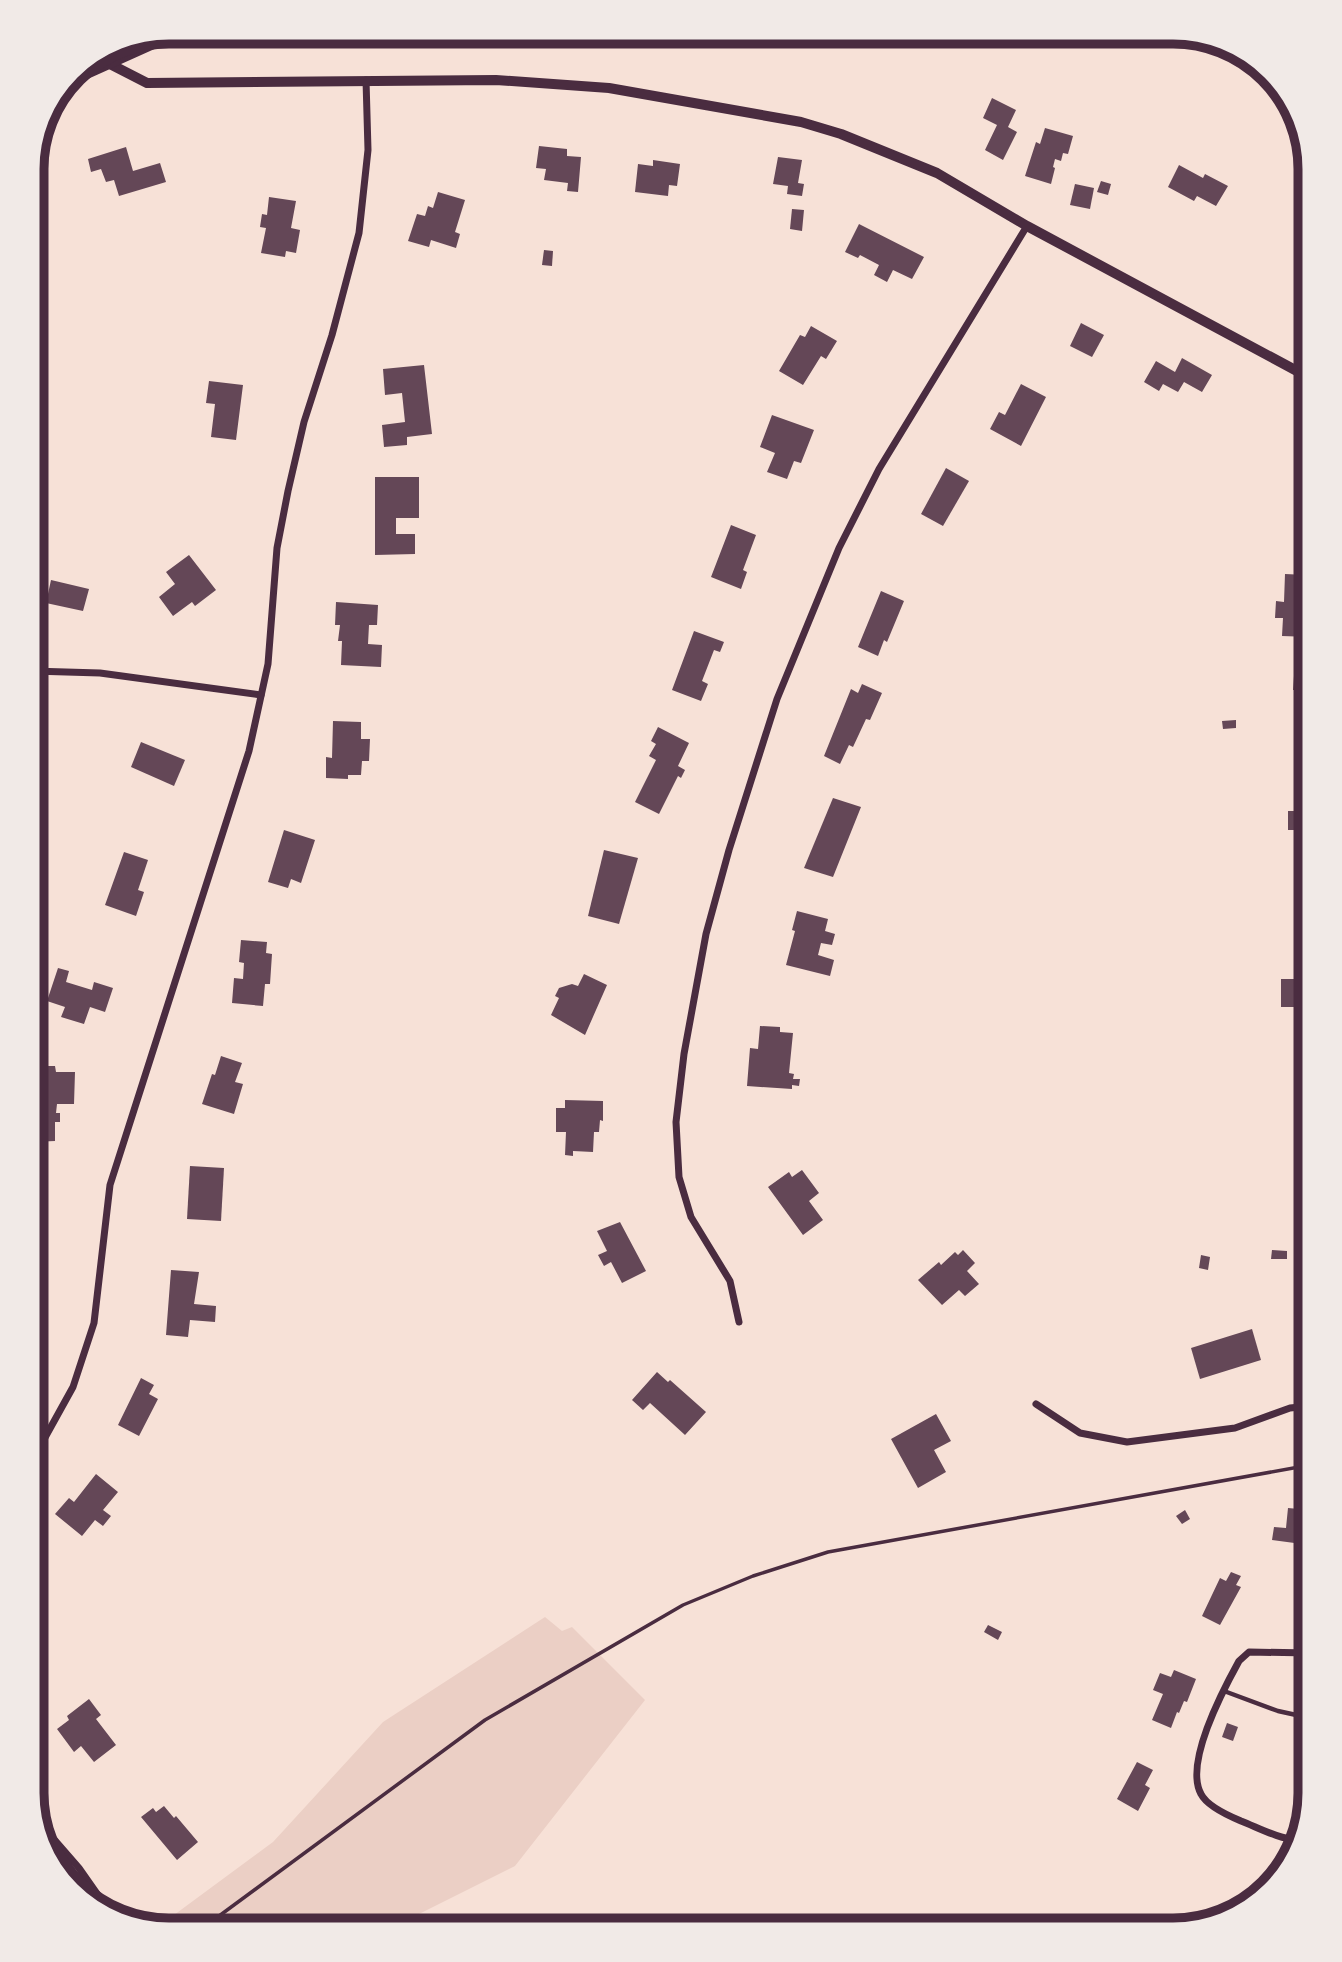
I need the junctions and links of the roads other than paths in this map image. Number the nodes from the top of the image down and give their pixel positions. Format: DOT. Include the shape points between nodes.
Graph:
graph roads {
  1 [pos="143,47"];
  2 [pos="108,63"];
  3 [pos="95,69"];
  4 [pos="366,80"];
  5 [pos="1027,226"];
  6 [pos="1298,371"];
  7 [pos="44,671"];
  8 [pos="261,695"];
  9 [pos="739,1322"];
  10 [pos="1037,1404"];
  11 [pos="1298,1407"];
  12 [pos="44,1439"];
  13 [pos="1298,1653"];
  14 [pos="1224,1691"];
  15 [pos="1298,1715"];
  16 [pos="52,1836"];
  17 [pos="1289,1840"];
  18 [pos="99,1896"];
  1 -- 2 [label="main road"];
  2 -- 3 [label="main road"];
  2 -- 4 [label="street" via="147,83"];
  4 -- 5 [label="street" via="496,79 609,88 801,122 937,173"];
  4 -- 8 [label="street" via="368,150 359,233 288,491"];
  5 -- 6 [label="street"];
  5 -- 9 [label="street" via="879,469 839,548 777,699 716,898 684,1054 676,1122 678,1163 691,1217 730,1281"];
  7 -- 8 [label="street" via="100,673"];
  8 -- 12 [label="street" via="249,751 110,1185 94,1323 72,1387"];
  10 -- 11 [label="street" via="1080,1433 1127,1442 1235,1427"];
  13 -- 14 [label="street" via="1249,1652 1239,1661"];
  14 -- 15 [label="lane"];
  14 -- 17 [label="street" via="1196,1766 1202,1796 1237,1819"];
  16 -- 18 [label="street"];
}
